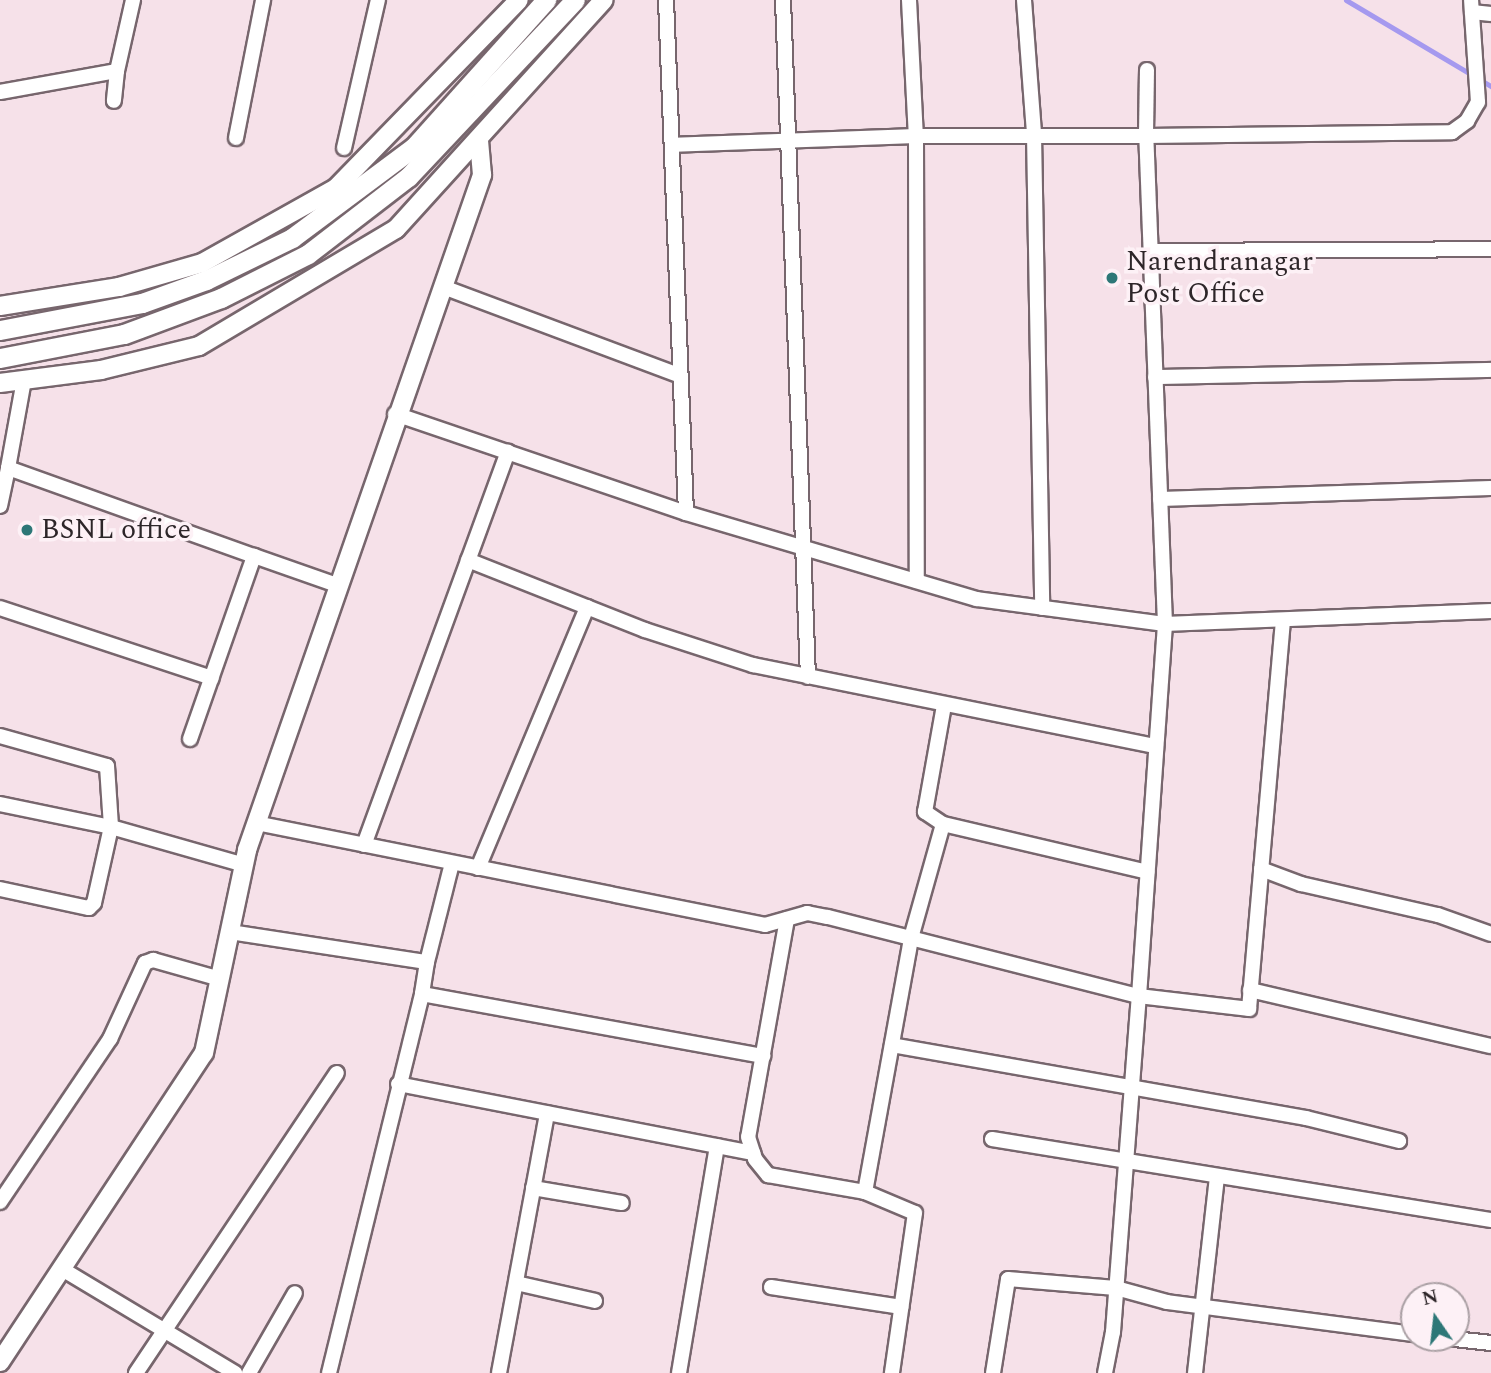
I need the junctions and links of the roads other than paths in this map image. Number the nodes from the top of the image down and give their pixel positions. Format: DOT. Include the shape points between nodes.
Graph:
graph roads {
  1 [pos="133,0"];
  2 [pos="263,0"];
  3 [pos="378,0"];
  4 [pos="519,0"];
  5 [pos="546,0"];
  6 [pos="575,0"];
  7 [pos="604,0"];
  8 [pos="666,0"];
  9 [pos="783,0"];
  10 [pos="909,0"];
  11 [pos="1024,0"];
  12 [pos="1472,6"];
  13 [pos="1491,14"];
  14 [pos="1147,70"];
  15 [pos="117,71"];
  16 [pos="0,92"];
  17 [pos="114,101"];
  18 [pos="1034,134"];
  19 [pos="916,136"];
  20 [pos="1146,136"];
  21 [pos="236,138"];
  22 [pos="480,142"];
  23 [pos="791,142"];
  24 [pos="675,145"];
  25 [pos="344,148"];
  26 [pos="1491,249"];
  27 [pos="1151,251"];
  28 [pos="443,287"];
  29 [pos="0,306"];
  30 [pos="0,330"];
  31 [pos="0,358"];
  32 [pos="1491,370"];
  33 [pos="678,375"];
  34 [pos="1155,377"];
  35 [pos="24,380"];
  36 [pos="0,383"];
  37 [pos="395,414"];
  38 [pos="508,452"];
  39 [pos="8,468"];
  40 [pos="1491,488"];
  41 [pos="1160,499"];
  42 [pos="0,506"];
  43 [pos="686,513"];
  44 [pos="805,547"];
  45 [pos="254,556"];
  46 [pos="468,560"];
  47 [pos="917,581"];
  48 [pos="337,585"];
  49 [pos="587,607"];
  50 [pos="0,608"];
  51 [pos="1042,608"];
  52 [pos="1491,611"];
  53 [pos="1283,620"];
  54 [pos="1165,624"];
  55 [pos="808,677"];
  56 [pos="212,678"];
  57 [pos="944,705"];
  58 [pos="0,736"];
  59 [pos="190,739"];
  60 [pos="1156,746"];
  61 [pos="0,804"];
  62 [pos="256,823"];
  63 [pos="943,824"];
  64 [pos="111,827"];
  65 [pos="364,845"];
  66 [pos="452,863"];
  67 [pos="244,864"];
  68 [pos="478,868"];
  69 [pos="1261,869"];
  70 [pos="1147,872"];
  71 [pos="0,889"];
  72 [pos="787,919"];
  73 [pos="230,932"];
  74 [pos="1491,934"];
  75 [pos="911,938"];
  76 [pos="427,962"];
  77 [pos="220,979"];
  78 [pos="1250,990"];
  79 [pos="422,993"];
  80 [pos="1139,996"];
  81 [pos="892,1045"];
  82 [pos="1491,1046"];
  83 [pos="763,1056"];
  84 [pos="337,1073"];
  85 [pos="398,1084"];
  86 [pos="1131,1090"];
  87 [pos="547,1113"];
  88 [pos="992,1139"];
  89 [pos="1399,1141"];
  90 [pos="717,1146"];
  91 [pos="753,1153"];
  92 [pos="1126,1158"];
  93 [pos="1217,1176"];
  94 [pos="533,1188"];
  95 [pos="865,1192"];
  96 [pos="0,1202"];
  97 [pos="622,1203"];
  98 [pos="1491,1220"];
  99 [pos="62,1269"];
  100 [pos="516,1283"];
  101 [pos="771,1287"];
  102 [pos="1116,1288"];
  103 [pos="295,1293"];
  104 [pos="595,1301"];
  105 [pos="1202,1306"];
  106 [pos="901,1307"];
  107 [pos="166,1330"];
  108 [pos="1400,1332"];
  109 [pos="1470,1341"];
  110 [pos="1491,1343"];
  111 [pos="3,1352"];
  112 [pos="136,1373"];
  113 [pos="235,1373"];
  114 [pos="249,1373"];
  115 [pos="329,1373"];
  116 [pos="499,1373"];
  117 [pos="679,1373"];
  118 [pos="892,1373"];
  119 [pos="993,1373"];
  120 [pos="1105,1373"];
  121 [pos="1195,1373"];
  1 -- 15 [label="street"];
  2 -- 21 [label="street"];
  3 -- 25 [label="street"];
  4 -- 29 [label="street" via="336,188 202,263 119,287"];
  5 -- 30 [label="main road" via="414,147 292,238 206,281 142,303"];
  6 -- 31 [label="main road" via="408,177 308,254 221,298 124,334"];
  7 -- 22 [label="street"];
  8 -- 24 [label="street"];
  9 -- 23 [label="street"];
  10 -- 19 [label="street"];
  11 -- 18 [label="street"];
  12 -- 13 [label="street"];
  12 -- 20 [label="street" via="1478,102 1467,121 1452,132"];
  14 -- 20 [label="street"];
  15 -- 16 [label="street"];
  15 -- 17 [label="street"];
  18 -- 19 [label="street"];
  18 -- 20 [label="street"];
  18 -- 51 [label="street"];
  19 -- 23 [label="street"];
  19 -- 47 [label="street"];
  20 -- 27 [label="street"];
  22 -- 28 [label="street" via="482,175"];
  22 -- 35 [label="street" via="396,229 199,346 101,370"];
  23 -- 24 [label="street"];
  23 -- 44 [label="street"];
  24 -- 33 [label="street"];
  26 -- 27 [label="street"];
  27 -- 34 [label="street"];
  28 -- 33 [label="street"];
  28 -- 37 [label="street"];
  32 -- 34 [label="street"];
  33 -- 43 [label="street"];
  34 -- 41 [label="street"];
  35 -- 36 [label="street"];
  35 -- 39 [label="street"];
  37 -- 38 [label="street"];
  37 -- 48 [label="street"];
  38 -- 43 [label="street"];
  38 -- 46 [label="street"];
  39 -- 42 [label="street"];
  39 -- 45 [label="street"];
  40 -- 41 [label="street"];
  41 -- 54 [label="street"];
  43 -- 44 [label="street"];
  44 -- 47 [label="street"];
  44 -- 55 [label="street"];
  45 -- 48 [label="street"];
  45 -- 56 [label="street"];
  46 -- 49 [label="street"];
  46 -- 65 [label="street"];
  47 -- 51 [label="street" via="977,598"];
  48 -- 62 [label="street"];
  49 -- 55 [label="street" via="753,665"];
  49 -- 68 [label="street"];
  50 -- 56 [label="street"];
  51 -- 54 [label="street"];
  52 -- 53 [label="street"];
  53 -- 54 [label="street"];
  53 -- 69 [label="street"];
  54 -- 60 [label="street"];
  55 -- 57 [label="street"];
  56 -- 59 [label="street"];
  57 -- 60 [label="street"];
  57 -- 63 [label="street" via="925,812"];
  58 -- 64 [label="street" via="107,766"];
  60 -- 70 [label="street"];
  61 -- 64 [label="street"];
  62 -- 65 [label="street"];
  62 -- 67 [label="street"];
  63 -- 70 [label="street"];
  63 -- 75 [label="street"];
  64 -- 67 [label="street"];
  64 -- 71 [label="street" via="94,903 89,908"];
  65 -- 66 [label="street"];
  66 -- 68 [label="street"];
  66 -- 76 [label="street"];
  67 -- 73 [label="street"];
  68 -- 72 [label="street" via="765,925"];
  69 -- 74 [label="street" via="1301,884 1438,915"];
  69 -- 78 [label="street"];
  70 -- 80 [label="street"];
  72 -- 75 [label="street" via="807,914"];
  72 -- 83 [label="street"];
  73 -- 76 [label="street"];
  73 -- 77 [label="street"];
  75 -- 80 [label="street"];
  75 -- 81 [label="street"];
  76 -- 79 [label="street"];
  77 -- 96 [label="street" via="153,960 145,963 110,1039"];
  77 -- 99 [label="street" via="204,1053"];
  78 -- 80 [label="street" via="1249,1009"];
  78 -- 82 [label="street"];
  79 -- 83 [label="street"];
  79 -- 85 [label="street"];
  80 -- 86 [label="street"];
  81 -- 86 [label="street"];
  81 -- 95 [label="street"];
  83 -- 91 [label="street" via="748,1137"];
  84 -- 107 [label="street"];
  85 -- 87 [label="street"];
  85 -- 115 [label="street"];
  86 -- 89 [label="street" via="1306,1118"];
  86 -- 92 [label="street"];
  87 -- 90 [label="street"];
  87 -- 94 [label="street"];
  88 -- 92 [label="street"];
  90 -- 91 [label="street"];
  90 -- 117 [label="street"];
  91 -- 95 [label="street" via="768,1175"];
  92 -- 93 [label="street"];
  92 -- 102 [label="street"];
  93 -- 98 [label="street"];
  93 -- 105 [label="street"];
  94 -- 97 [label="street"];
  94 -- 100 [label="street"];
  95 -- 106 [label="street" via="915,1213"];
  99 -- 107 [label="street"];
  99 -- 111 [label="street"];
  100 -- 104 [label="street"];
  100 -- 116 [label="street"];
  101 -- 106 [label="street"];
  102 -- 105 [label="street"];
  102 -- 119 [label="street" via="1008,1279"];
  102 -- 120 [label="street"];
  103 -- 114 [label="street"];
  105 -- 108 [label="street"];
  105 -- 121 [label="street"];
  106 -- 118 [label="street"];
  107 -- 112 [label="street"];
  107 -- 113 [label="street"];
  109 -- 110 [label="street"];
}
